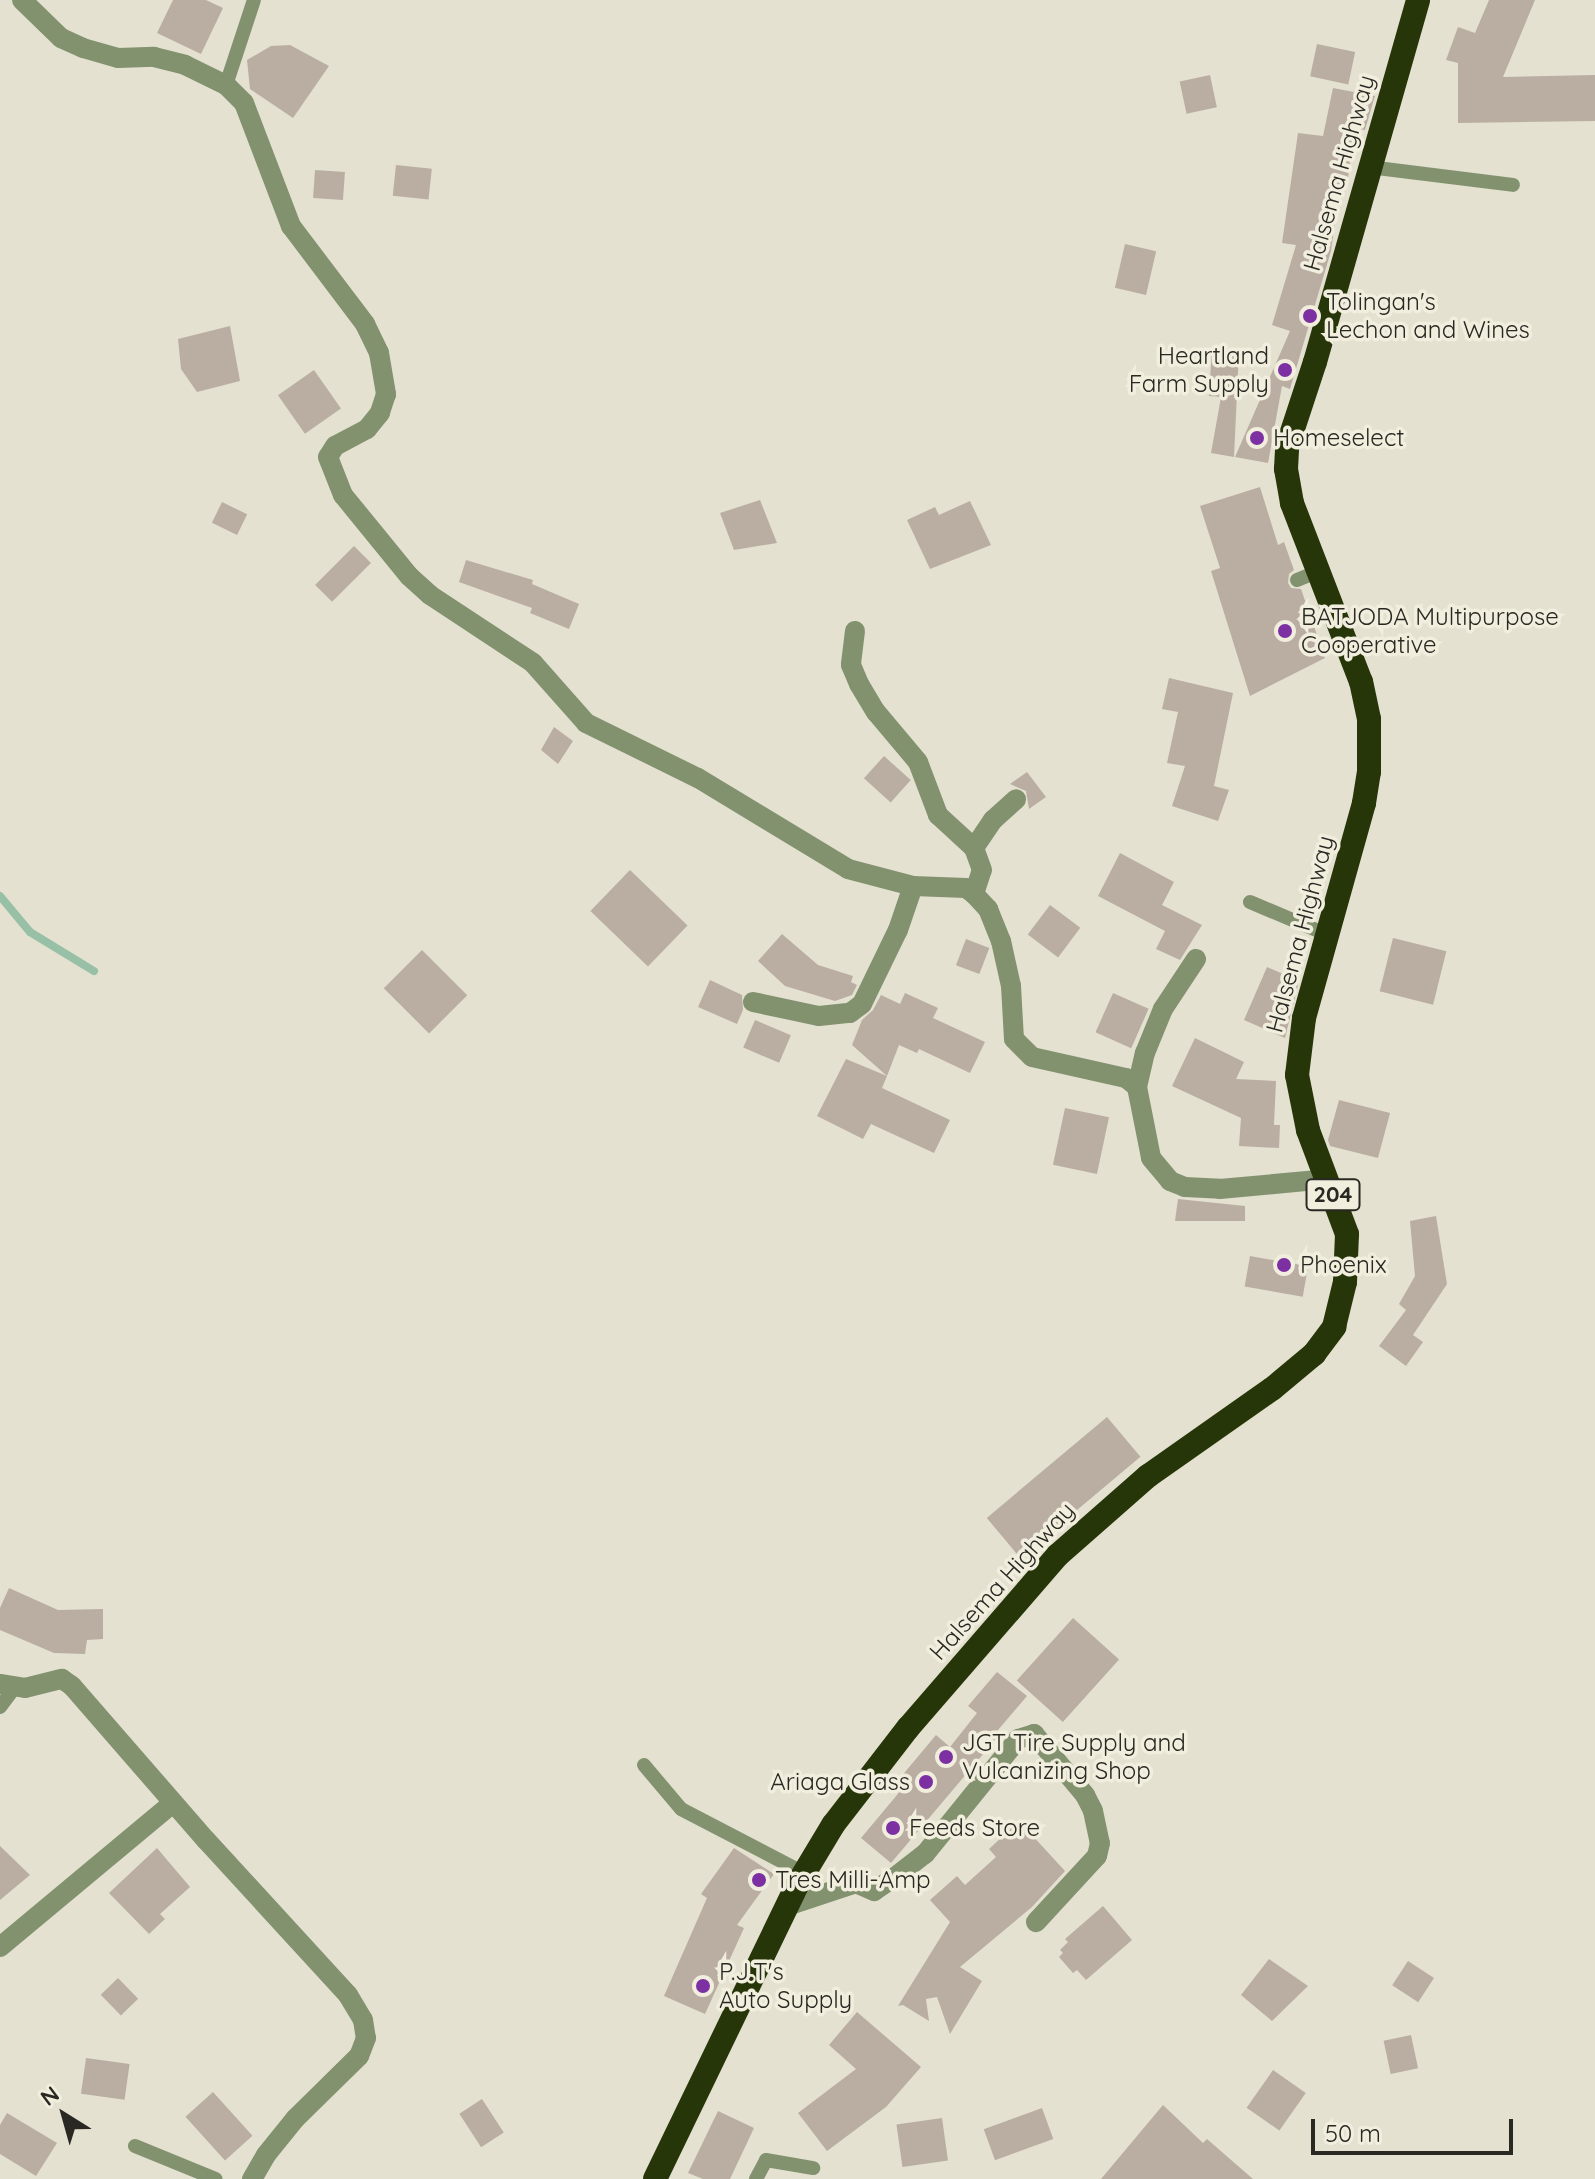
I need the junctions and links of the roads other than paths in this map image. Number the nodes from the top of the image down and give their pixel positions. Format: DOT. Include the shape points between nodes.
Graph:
graph roads {
  1 [pos="22,0"];
  2 [pos="254,0"];
  3 [pos="1418,0"];
  4 [pos="226,85"];
  5 [pos="1369,167"];
  6 [pos="1513,185"];
  7 [pos="855,631"];
  8 [pos="1016,799"];
  9 [pos="974,848"];
  10 [pos="913,886"];
  11 [pos="974,894"];
  12 [pos="1250,902"];
  13 [pos="1328,935"];
  14 [pos="1196,959"];
  15 [pos="753,1002"];
  16 [pos="1137,1087"];
  17 [pos="1327,1179"];
  18 [pos="8,1685"];
  19 [pos="0,1707"];
  20 [pos="644,1765"];
  21 [pos="173,1803"];
  22 [pos="804,1873"];
  23 [pos="787,1906"];
  24 [pos="1036,1922"];
  25 [pos="0,1947"];
  26 [pos="135,2146"];
  27 [pos="813,2168"];
  28 [pos="216,2179"];
  29 [pos="252,2179"];
  30 [pos="655,2179"];
  31 [pos="756,2179"];
  1 -- 4 [label="street" via="61,38 83,48 118,58 154,57 185,65"];
  2 -- 4 [label="lane"];
  3 -- 5 [label="highway, Halsema Highway / 204"];
  4 -- 10 [label="street" via="252,116 291,226 365,324 379,353 386,394 380,413 328,457 343,495 409,576 533,663 586,723 698,778 848,869"];
  5 -- 6 [label="lane"];
  5 -- 13 [label="highway, Halsema Highway / 204" via="1287,447 1290,493 1307,576 1361,682 1370,744 1364,803"];
  7 -- 9 [label="street" via="851,665 859,684 918,762 938,815"];
  8 -- 9 [label="street"];
  9 -- 11 [label="street" via="982,870"];
  10 -- 11 [label="street" via="945,885"];
  10 -- 15 [label="street" via="862,1004 850,1013 819,1016"];
  11 -- 16 [label="street" via="988,909 1001,941 1011,986 1011,1027 1022,1049 1056,1065 1126,1078"];
  12 -- 13 [label="lane"];
  13 -- 17 [label="highway, Halsema Highway / 204" via="1304,1018 1297,1075 1308,1130"];
  14 -- 16 [label="street" via="1158,1020"];
  16 -- 17 [label="street" via="1151,1158 1170,1181 1220,1189"];
  17 -- 22 [label="highway, Halsema Highway / 204" via="1347,1234 1347,1255 1334,1327 1314,1354 1148,1476 1058,1555 908,1728 833,1825"];
  18 -- 19 [label="lane"];
  18 -- 21 [label="street" via="25,1688 62,1679 72,1686"];
  20 -- 22 [label="lane" via="681,1809"];
  21 -- 25 [label="street"];
  21 -- 29 [label="street" via="348,1995 363,2020 366,2038 359,2056 295,2119"];
  22 -- 23 [label="highway, Halsema Highway / 204"];
  23 -- 24 [label="street" via="856,1883 874,1891 899,1874 955,1820 1012,1745 1034,1734 1085,1795 1100,1843 1097,1856"];
  23 -- 30 [label="highway, Halsema Highway / 204"];
  26 -- 28 [label="lane"];
  27 -- 31 [label="lane" via="766,2160"];
}
